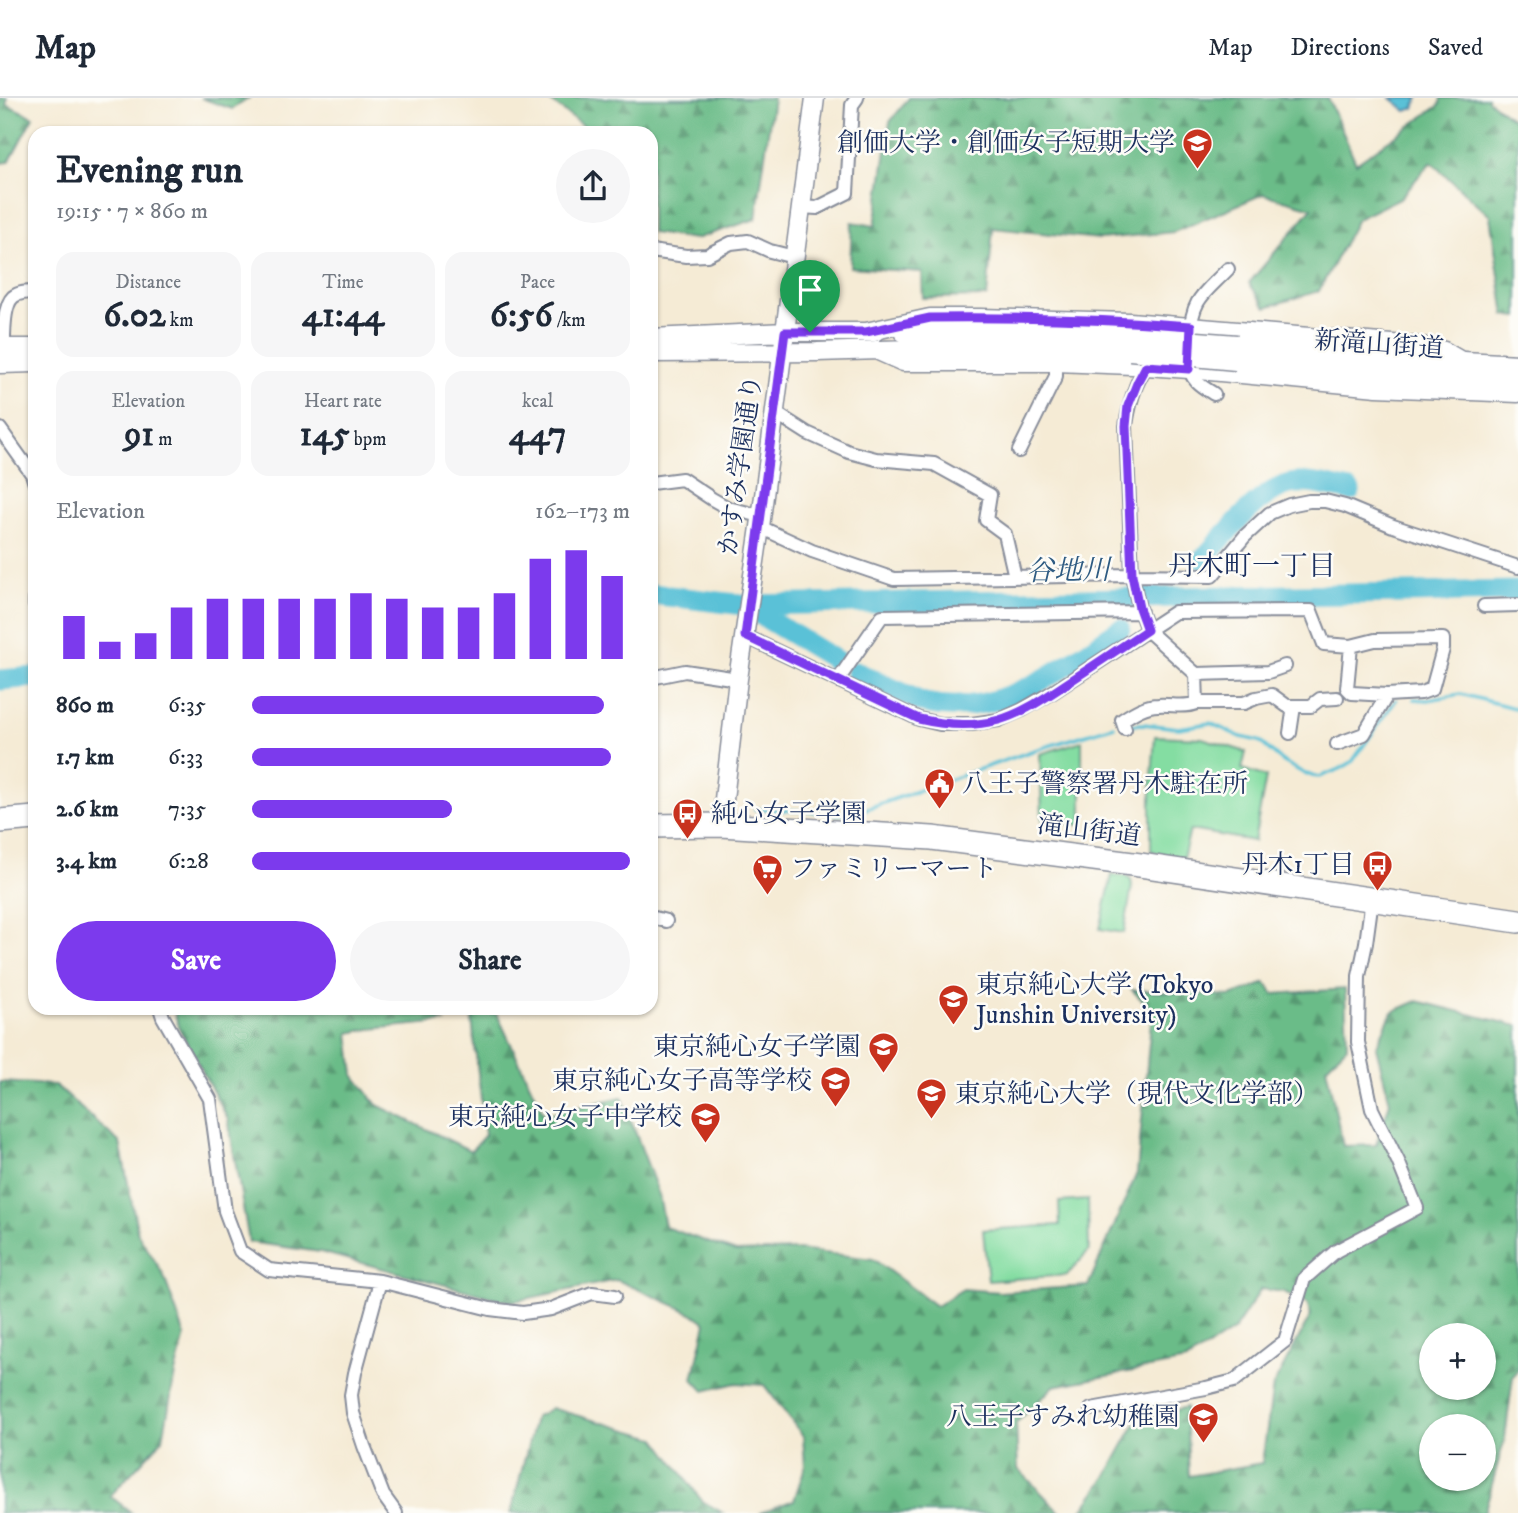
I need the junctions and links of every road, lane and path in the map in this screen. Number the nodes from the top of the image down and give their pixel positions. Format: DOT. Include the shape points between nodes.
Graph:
graph roads {
  1 [pos="815,98"];
  2 [pos="854,100"];
  3 [pos="800,207"];
  4 [pos="658,252"];
  5 [pos="794,257"];
  6 [pos="1228,269"];
  7 [pos="28,292"];
  8 [pos="1147,323"];
  9 [pos="1191,326"];
  10 [pos="785,332"];
  11 [pos="866,332"];
  12 [pos="658,338"];
  13 [pos="1130,344"];
  14 [pos="28,349"];
  15 [pos="876,350"];
  16 [pos="783,352"];
  17 [pos="1237,352"];
  18 [pos="1,353"];
  19 [pos="658,353"];
  20 [pos="1518,358"];
  21 [pos="28,361"];
  22 [pos="1056,362"];
  23 [pos="1463,362"];
  24 [pos="1495,362"];
  25 [pos="1518,363"];
  26 [pos="1146,366"];
  27 [pos="1189,369"];
  28 [pos="1518,379"];
  29 [pos="1518,393"];
  30 [pos="1214,394"];
  31 [pos="774,412"];
  32 [pos="0,429"];
  33 [pos="1019,451"];
  34 [pos="28,468"];
  35 [pos="658,483"];
  36 [pos="761,521"];
  37 [pos="1518,567"];
  38 [pos="1014,577"];
  39 [pos="1133,579"];
  40 [pos="1518,605"];
  41 [pos="1485,606"];
  42 [pos="1140,610"];
  43 [pos="1147,630"];
  44 [pos="745,633"];
  45 [pos="1350,646"];
  46 [pos="1285,666"];
  47 [pos="1196,674"];
  48 [pos="658,677"];
  49 [pos="738,679"];
  50 [pos="838,680"];
  51 [pos="1387,695"];
  52 [pos="1337,698"];
  53 [pos="1197,703"];
  54 [pos="1294,706"];
  55 [pos="1125,729"];
  56 [pos="1290,733"];
  57 [pos="1337,744"];
  58 [pos="28,819"];
  59 [pos="0,821"];
  60 [pos="721,825"];
  61 [pos="658,826"];
  62 [pos="1372,899"];
  63 [pos="658,919"];
  64 [pos="1518,920"];
  65 [pos="666,921"];
  66 [pos="162,1015"];
  67 [pos="380,1281"];
  68 [pos="615,1296"];
  69 [pos="1091,1409"];
  70 [pos="396,1513"];
  1 -- 3 [label="main road, かすみ学園通り"];
  2 -- 3 [label="street" via="847,193 817,208"];
  3 -- 5 [label="main road, かすみ学園通り"];
  4 -- 5 [label="street" via="707,255 731,243 748,241"];
  5 -- 10 [label="main road, かすみ学園通り"];
  6 -- 9 [label="street" via="1198,301"];
  7 -- 18 [label="street" via="13,296 8,304"];
  8 -- 9 [label="main road"];
  8 -- 11 [label="main road" via="930,318"];
  8 -- 26 [label="street"];
  9 -- 23 [label="main road" via="1429,347"];
  9 -- 27 [label="street"];
  10 -- 11 [label="main road"];
  10 -- 12 [label="main road"];
  10 -- 16 [label="main road, かすみ学園通り"];
  11 -- 13 [label="main road" via="957,332"];
  13 -- 15 [label="main road"];
  13 -- 17 [label="main road, bridge"];
  14 -- 18 [label="main road"];
  15 -- 16 [label="main road"];
  15 -- 22 [label="main road" via="903,362"];
  16 -- 19 [label="main road"];
  16 -- 31 [label="main road, かすみ学園通り"];
  17 -- 23 [label="main road, 新滝山街道"];
  17 -- 28 [label="main road, 新滝山街道" via="1343,371"];
  18 -- 21 [label="main road"];
  20 -- 24 [label="main road"];
  22 -- 26 [label="main road"];
  22 -- 33 [label="street" via="1043,417"];
  23 -- 24 [label="main road, 新滝山街道"];
  24 -- 25 [label="main road, 新滝山街道"];
  26 -- 27 [label="main road"];
  26 -- 39 [label="street" via="1128,406 1126,426"];
  27 -- 29 [label="main road" via="1377,387"];
  27 -- 30 [label="street" via="1196,383"];
  31 -- 36 [label="main road, かすみ学園通り"];
  31 -- 38 [label="street" via="849,452 934,464 990,495 986,520 1005,534"];
  32 -- 34 [label="street"];
  35 -- 36 [label="street" via="682,479 728,508"];
  36 -- 38 [label="street" via="812,551 894,579"];
  36 -- 44 [label="main road, かすみ学園通り"];
  37 -- 39 [label="street" via="1345,506 1309,502 1270,513 1212,576"];
  38 -- 39 [label="street"];
  39 -- 42 [label="street"];
  40 -- 41 [label="street"];
  42 -- 43 [label="street"];
  42 -- 50 [label="street" via="882,616"];
  43 -- 45 [label="street" via="1175,612 1317,610 1324,644"];
  43 -- 47 [label="street"];
  43 -- 50 [label="street" via="1053,692 999,720 940,724 919,719"];
  44 -- 49 [label="main road"];
  44 -- 50 [label="street"];
  45 -- 51 [label="street" via="1347,688 1352,693"];
  45 -- 51 [label="street" via="1375,640 1443,639 1432,689"];
  46 -- 47 [label="street" via="1268,672"];
  47 -- 53 [label="street"];
  48 -- 49 [label="street" via="685,671"];
  49 -- 60 [label="main road"];
  51 -- 57 [label="street" via="1364,734"];
  52 -- 54 [label="street"];
  53 -- 54 [label="street" via="1244,703 1272,695"];
  53 -- 55 [label="street" via="1139,709 1122,720"];
  54 -- 56 [label="street"];
  58 -- 59 [label="highway"];
  60 -- 61 [label="highway, 滝山街道"];
  60 -- 62 [label="highway, 滝山街道" via="932,838"];
  62 -- 64 [label="highway, 滝山街道"];
  62 -- 69 [label="street" via="1359,976 1358,1042 1372,1109 1417,1208 1336,1251 1304,1279 1285,1341 1234,1381"];
  63 -- 65 [label="street"];
  66 -- 67 [label="street" via="210,1099 225,1211 240,1251 269,1270"];
  67 -- 68 [label="street" via="523,1313 551,1309 592,1293"];
  67 -- 70 [label="street" via="351,1395 364,1446 383,1495"];
}
